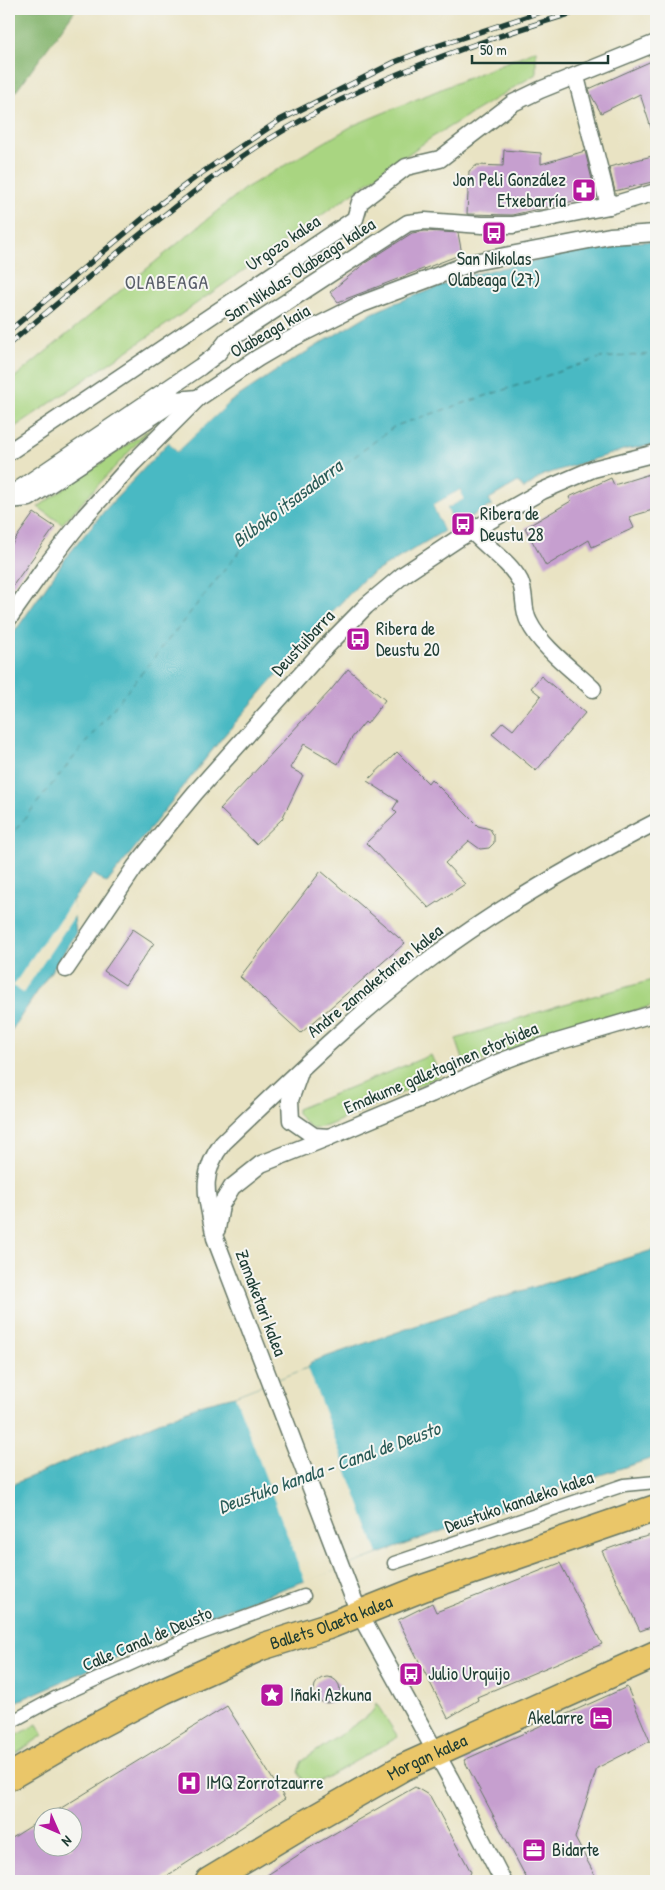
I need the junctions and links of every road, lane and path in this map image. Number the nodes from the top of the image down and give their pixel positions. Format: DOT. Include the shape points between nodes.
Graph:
graph roads {
  1 [pos="656,43"];
  2 [pos="576,77"];
  3 [pos="656,192"];
  4 [pos="609,206"];
  5 [pos="651,233"];
  6 [pos="198,398"];
  7 [pos="9,452"];
  8 [pos="656,453"];
  9 [pos="9,496"];
  10 [pos="9,500"];
  11 [pos="472,530"];
  12 [pos="9,618"];
  13 [pos="593,689"];
  14 [pos="656,822"];
  15 [pos="66,969"];
  16 [pos="656,1013"];
  17 [pos="302,1067"];
  18 [pos="329,1137"];
  19 [pos="215,1238"];
  20 [pos="656,1482"];
  21 [pos="656,1508"];
  22 [pos="394,1563"];
  23 [pos="304,1596"];
  24 [pos="359,1613"];
  25 [pos="656,1654"];
  26 [pos="9,1723"];
  27 [pos="436,1752"];
  28 [pos="12,1777"];
  29 [pos="209,1881"];
  30 [pos="503,1881"];
  1 -- 2 [label="street, Urgozo kalea"];
  2 -- 4 [label="street"];
  2 -- 7 [label="street, Urgozo kalea" via="513,103 440,159 406,167 360,202 355,219"];
  3 -- 4 [label="street, San Nikolas Olabeaga kalea"];
  4 -- 9 [label="street, San Nikolas Olabeaga kalea" via="513,224 408,223 227,341 200,367"];
  5 -- 6 [label="street, Olabeaga kaia" via="610,236 460,267 359,305 287,341"];
  6 -- 10 [label="street" via="177,400 29,498"];
  6 -- 12 [label="street, Olabeaga kaia" via="85,516"];
  8 -- 11 [label="street, Deustuibarra" via="593,469 542,491"];
  11 -- 13 [label="street" via="520,582 528,621 536,634"];
  11 -- 15 [label="street, Deustuibarra" via="404,575 366,606 323,650 166,828 126,880"];
  14 -- 17 [label="street, Andre zamaketarien kalea" via="542,884 477,926 422,966"];
  16 -- 18 [label="street, Emakume galletaginen etorbidea" via="496,1063"];
  17 -- 18 [label="street" via="290,1100 291,1120 314,1136"];
  17 -- 19 [label="street, Andre zamaketarien kalea" via="214,1154 207,1172 206,1188"];
  18 -- 19 [label="street, Emakume galletaginen etorbidea" via="261,1164 246,1174 232,1187 221,1205"];
  19 -- 24 [label="street, Zamaketari kalea"];
  20 -- 22 [label="street, Deustuko kanaleko kalea" via="624,1485"];
  21 -- 24 [label="main road, Ballets Olaeta kalea" via="432,1584"];
  23 -- 26 [label="street, Calle Canal de Deusto" via="191,1637 54,1698"];
  24 -- 27 [label="street, Zamaketari kalea"];
  24 -- 28 [label="main road, Ballets Olaeta kalea" via="261,1647 163,1691"];
  25 -- 27 [label="main road, Morgan kalea"];
  27 -- 29 [label="main road, Morgan kalea" via="388,1776"];
  27 -- 30 [label="street, Zamaketari kalea"];
}
